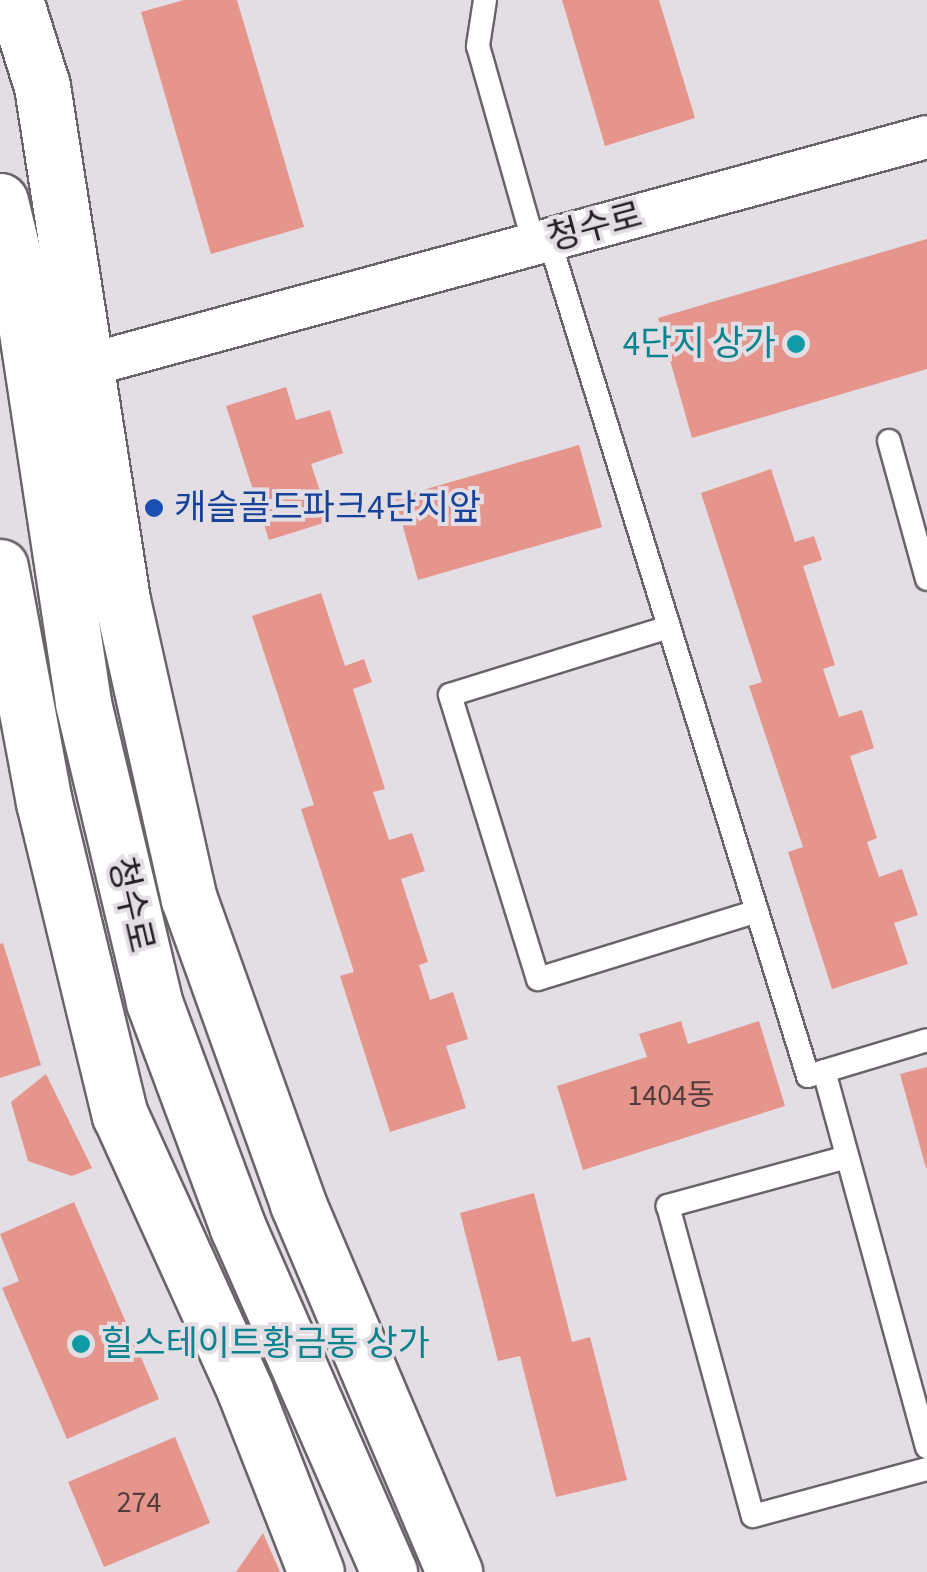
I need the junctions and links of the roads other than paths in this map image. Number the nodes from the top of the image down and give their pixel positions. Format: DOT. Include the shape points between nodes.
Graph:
graph roads {
  1 [pos="16,0"];
  2 [pos="485,0"];
  3 [pos="927,137"];
  4 [pos="0,201"];
  5 [pos="541,242"];
  6 [pos="89,365"];
  7 [pos="888,441"];
  8 [pos="0,567"];
  9 [pos="927,579"];
  10 [pos="669,628"];
  11 [pos="757,911"];
  12 [pos="927,1040"];
  13 [pos="824,1071"];
  14 [pos="847,1157"];
  15 [pos="927,1448"];
  16 [pos="927,1469"];
  17 [pos="316,1572"];
  18 [pos="389,1572"];
  19 [pos="454,1572"];
  1 -- 6 [label="main road, 청수로" via="42,86"];
  2 -- 5 [label="lane" via="478,46"];
  3 -- 5 [label="street, 청수로"];
  4 -- 18 [label="main road, 청수로" via="18,279 83,703 154,1002 238,1228"];
  5 -- 6 [label="street, 청수로"];
  5 -- 10 [label="lane"];
  6 -- 19 [label="main road, 청수로" via="122,600 189,899 298,1204"];
  7 -- 9 [label="lane"];
  8 -- 17 [label="main road, 청수로" via="44,802 120,1114"];
  10 -- 11 [label="lane"];
  10 -- 11 [label="lane" via="450,696 538,980"];
  11 -- 13 [label="lane" via="808,1076"];
  12 -- 13 [label="lane"];
  13 -- 14 [label="lane"];
  14 -- 15 [label="lane"];
  14 -- 16 [label="lane" via="668,1206 754,1516"];
}
